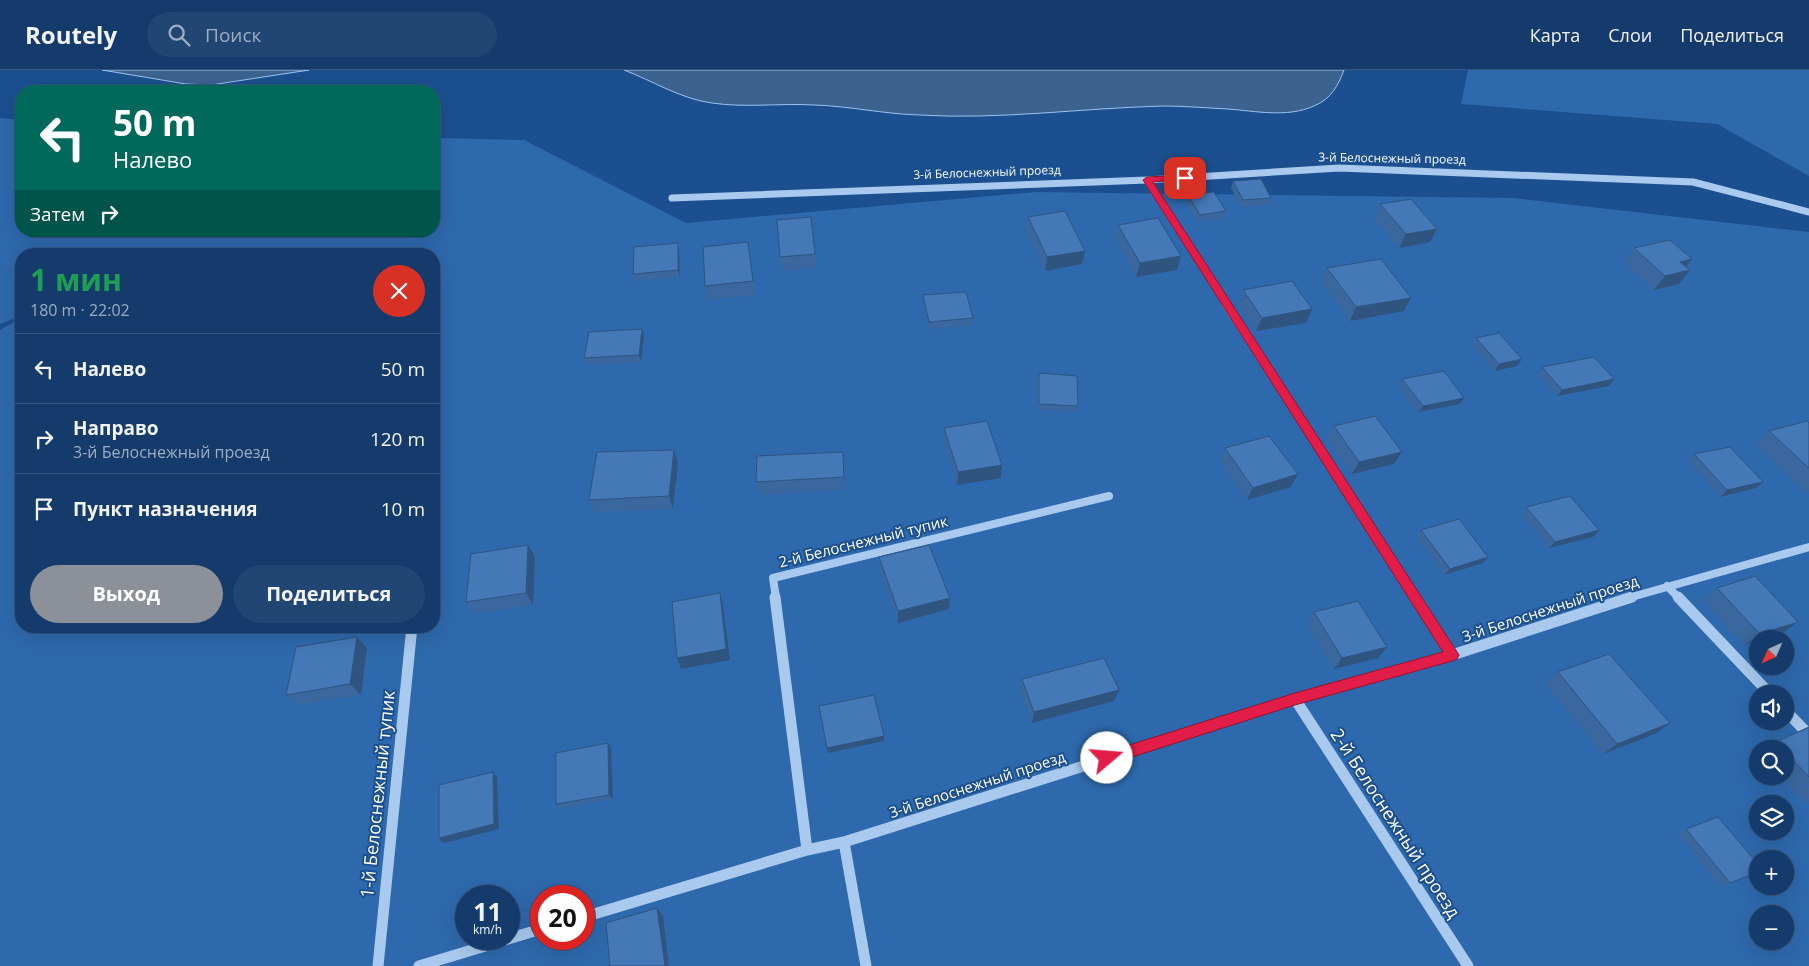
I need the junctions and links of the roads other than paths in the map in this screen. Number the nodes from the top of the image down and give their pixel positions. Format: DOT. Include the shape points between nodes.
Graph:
graph roads {
  1 [pos="1147,180"];
  2 [pos="672,198"];
  3 [pos="1809,212"];
  4 [pos="1109,496"];
  5 [pos="1809,547"];
  6 [pos="1667,586"];
  7 [pos="411,633"];
  8 [pos="1452,655"];
  9 [pos="1761,685"];
  10 [pos="1295,699"];
  11 [pos="1794,719"];
  12 [pos="1809,734"];
  13 [pos="844,842"];
  14 [pos="807,850"];
  15 [pos="595,914"];
  16 [pos="530,932"];
  17 [pos="378,966"];
  18 [pos="419,966"];
  19 [pos="866,966"];
  20 [pos="1468,966"];
  1 -- 2 [label="lane, 3-й Белоснежный проезд"];
  1 -- 3 [label="lane, 3-й Белоснежный проезд" via="1339,168 1693,182"];
  1 -- 8 [label="lane"];
  4 -- 14 [label="lane, 2-й Белоснежный тупик" via="773,578"];
  5 -- 6 [label="lane, 3-й Белоснежный проезд"];
  6 -- 8 [label="lane, 3-й Белоснежный проезд"];
  6 -- 9 [label="lane"];
  7 -- 17 [label="lane, 1-й Белоснежный тупик"];
  8 -- 10 [label="lane, 3-й Белоснежный проезд"];
  10 -- 13 [label="lane, 3-й Белоснежный проезд"];
  10 -- 20 [label="lane, 2-й Белоснежный проезд"];
  11 -- 12 [label="lane"];
  13 -- 14 [label="lane, 3-й Белоснежный проезд"];
  13 -- 19 [label="lane"];
  14 -- 15 [label="lane, 3-й Белоснежный проезд"];
  16 -- 18 [label="lane"];
}
